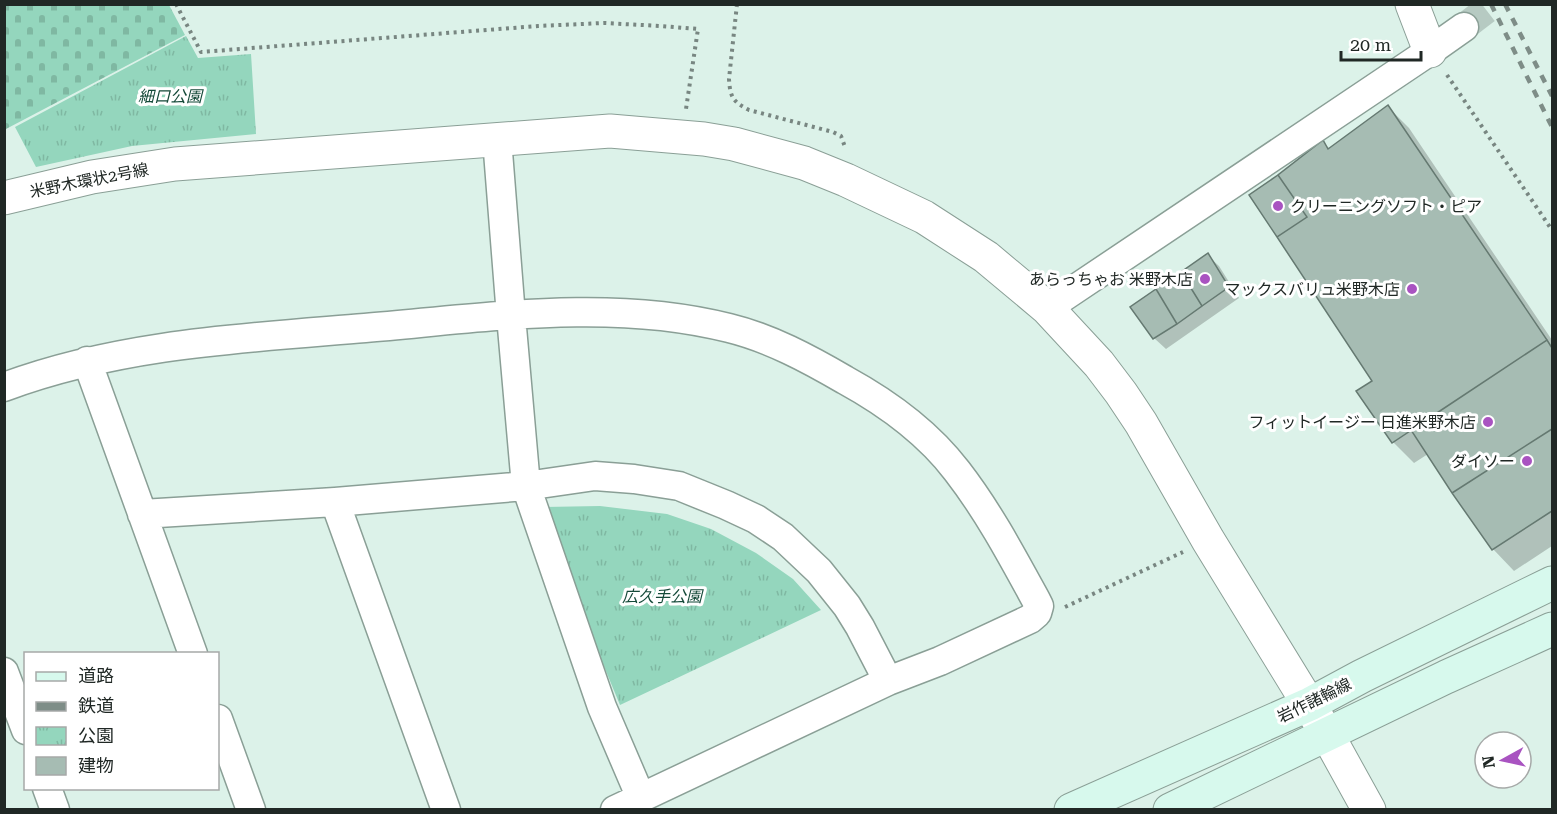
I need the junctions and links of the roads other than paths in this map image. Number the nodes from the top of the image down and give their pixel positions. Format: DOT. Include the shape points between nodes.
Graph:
graph roads {
  1 [pos="1412,4"];
  2 [pos="1464,27"];
  3 [pos="1431,51"];
  4 [pos="497,139"];
  5 [pos="5,195"];
  6 [pos="1047,308"];
  7 [pos="511,316"];
  8 [pos="87,361"];
  9 [pos="4,387"];
  10 [pos="526,486"];
  11 [pos="335,502"];
  12 [pos="142,514"];
  13 [pos="1552,583"];
  14 [pos="1552,629"];
  15 [pos="193,652"];
  16 [pos="4,672"];
  17 [pos="888,681"];
  18 [pos="1310,704"];
  19 [pos="219,722"];
  20 [pos="24,725"];
  21 [pos="1327,734"];
  22 [pos="47,790"];
  23 [pos="641,798"];
  24 [pos="55,810"];
  25 [pos="251,810"];
  26 [pos="446,810"];
  27 [pos="615,810"];
  28 [pos="1071,810"];
  29 [pos="1170,810"];
  30 [pos="1369,810"];
  1 -- 3 [label="street"];
  2 -- 3 [label="street"];
  3 -- 6 [label="street"];
  4 -- 5 [label="street, 米野木環状2号線" via="175,164"];
  4 -- 6 [label="street, 米野木環状2号線" via="610,131 734,144 804,163 924,217 986,257"];
  4 -- 7 [label="street"];
  6 -- 18 [label="street, 米野木環状2号線" via="1099,364 1141,423"];
  7 -- 8 [label="street" via="169,347"];
  7 -- 10 [label="street"];
  7 -- 17 [label="street" via="643,314 731,328 806,357 874,396 927,438 956,470 1002,537 1039,606 1030,619"];
  8 -- 9 [label="street"];
  8 -- 12 [label="street"];
  10 -- 11 [label="street"];
  10 -- 17 [label="street" via="595,476 634,479 679,486 756,519 783,537 819,571 847,606"];
  10 -- 23 [label="street" via="602,707"];
  11 -- 12 [label="street"];
  11 -- 26 [label="street"];
  12 -- 15 [label="street"];
  13 -- 18 [label="main road, 岩作諸輪線"];
  14 -- 21 [label="main road"];
  16 -- 20 [label="street"];
  17 -- 23 [label="street"];
  18 -- 21 [label="street, 米野木環状2号線"];
  18 -- 28 [label="main road, 岩作諸輪線"];
  19 -- 25 [label="street"];
  21 -- 29 [label="main road"];
  21 -- 30 [label="street, 米野木環状2号線"];
  22 -- 24 [label="street"];
  23 -- 27 [label="street"];
}
